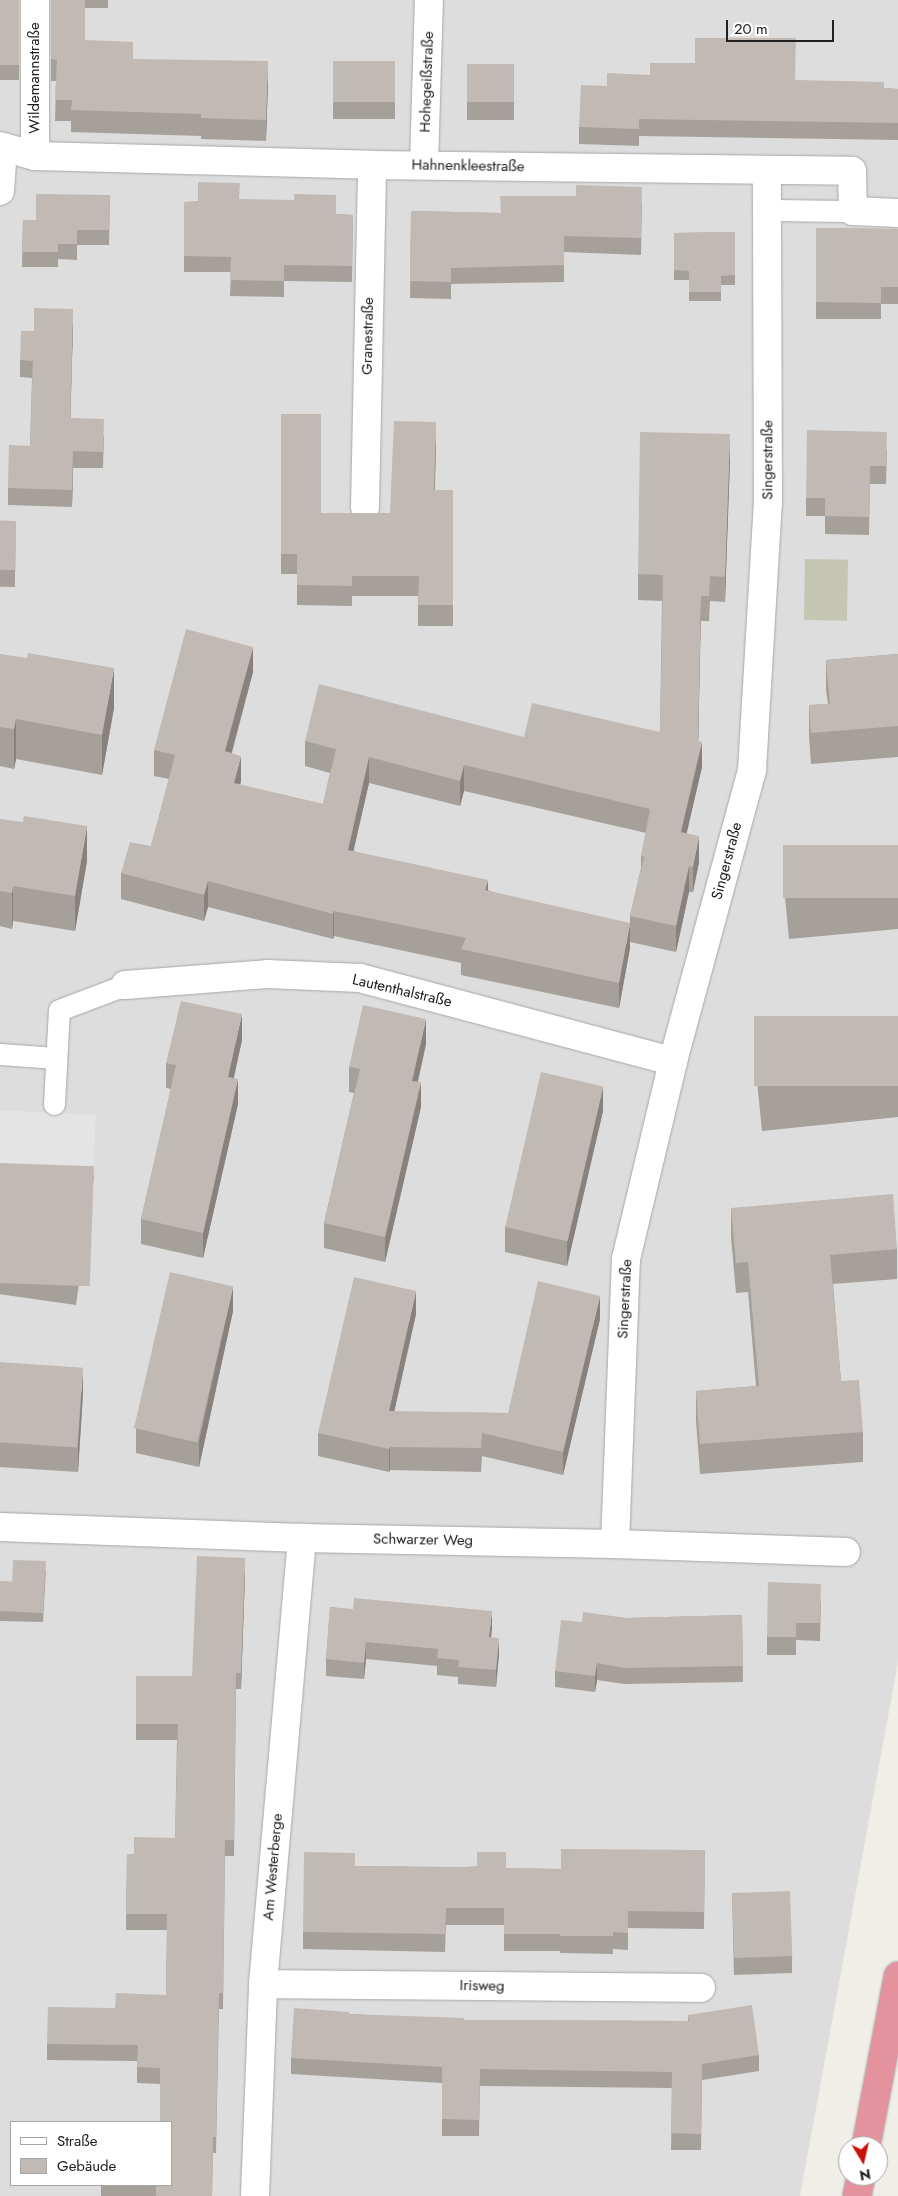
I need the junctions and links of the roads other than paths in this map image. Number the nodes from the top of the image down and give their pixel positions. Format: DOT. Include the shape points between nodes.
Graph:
graph roads {
  1 [pos="35,0"];
  2 [pos="429,0"];
  3 [pos="1,147"];
  4 [pos="35,156"];
  5 [pos="372,165"];
  6 [pos="424,165"];
  7 [pos="766,170"];
  8 [pos="0,192"];
  9 [pos="767,210"];
  10 [pos="853,211"];
  11 [pos="898,213"];
  12 [pos="365,507"];
  13 [pos="125,985"];
  14 [pos="0,1054"];
  15 [pos="56,1058"];
  16 [pos="673,1061"];
  17 [pos="54,1104"];
  18 [pos="0,1527"];
  19 [pos="302,1538"];
  20 [pos="615,1544"];
  21 [pos="846,1552"];
  22 [pos="898,1976"];
  23 [pos="263,1984"];
  24 [pos="701,1988"];
  25 [pos="868,2136"];
  26 [pos="255,2196"];
  1 -- 4 [label="street, Wildemannstraße"];
  2 -- 6 [label="street, Hohegeißstraße"];
  3 -- 4 [label="street, Hahnenkleestraße"];
  3 -- 8 [label="street"];
  4 -- 5 [label="street, Hahnenkleestraße"];
  5 -- 6 [label="street, Hahnenkleestraße"];
  5 -- 12 [label="street, Granestraße"];
  6 -- 7 [label="street, Hahnenkleestraße"];
  7 -- 9 [label="street, Singerstraße"];
  7 -- 10 [label="street, Hahnenkleestraße" via="852,171"];
  9 -- 10 [label="lane"];
  9 -- 16 [label="street, Singerstraße" via="768,504 752,770"];
  10 -- 11 [label="street"];
  13 -- 15 [label="lane" via="59,1010"];
  13 -- 16 [label="street, Lautenthalstraße" via="267,974 360,978"];
  14 -- 15 [label="lane"];
  15 -- 17 [label="lane"];
  16 -- 20 [label="street, Singerstraße" via="626,1259"];
  18 -- 19 [label="street, Schwarzer Weg"];
  19 -- 20 [label="street, Schwarzer Weg"];
  19 -- 23 [label="street, Am Westerberge"];
  20 -- 21 [label="street, Schwarzer Weg"];
  22 -- 25 [label="highway"];
  23 -- 24 [label="street, Irisweg"];
  23 -- 26 [label="street, Am Westerberge"];
}
